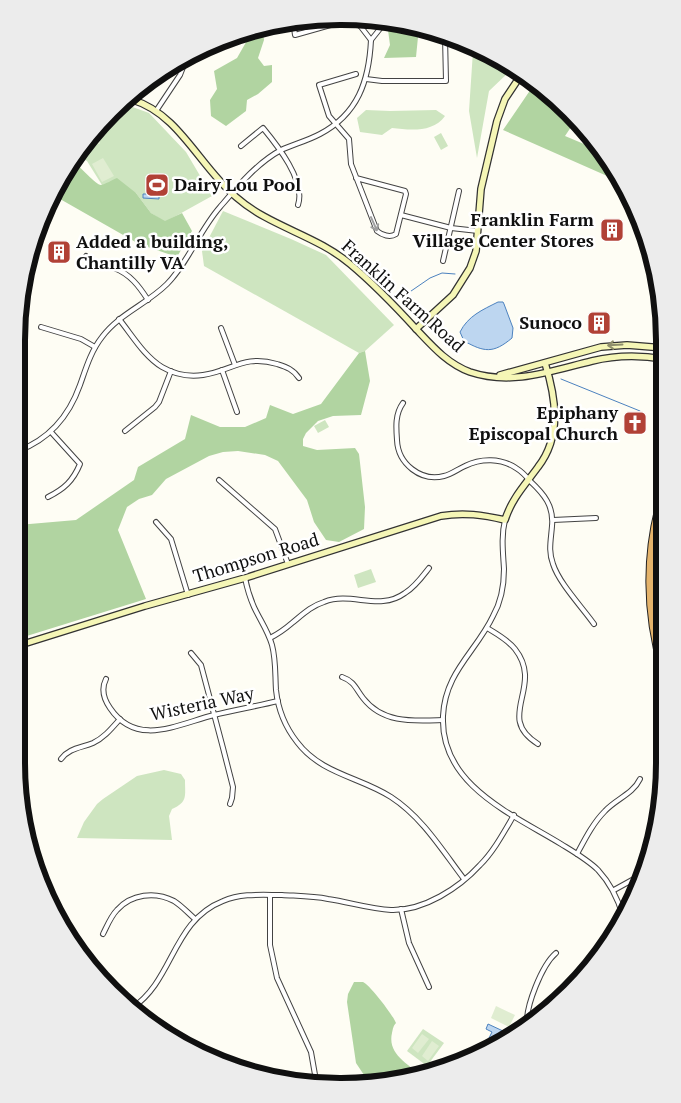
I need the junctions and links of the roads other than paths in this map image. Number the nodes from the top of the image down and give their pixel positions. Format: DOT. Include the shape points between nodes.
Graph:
graph roads {
  1 [pos="324,26"];
  2 [pos="360,26"];
  3 [pos="381,28"];
  4 [pos="294,29"];
  5 [pos="371,40"];
  6 [pos="445,43"];
  7 [pos="183,67"];
  8 [pos="356,74"];
  9 [pos="366,79"];
  10 [pos="518,79"];
  11 [pos="134,101"];
  12 [pos="156,111"];
  13 [pos="336,124"];
  14 [pos="242,146"];
  15 [pos="281,150"];
  16 [pos="356,178"];
  17 [pos="459,191"];
  18 [pos="232,194"];
  19 [pos="298,204"];
  20 [pos="401,216"];
  21 [pos="451,228"];
  22 [pos="478,231"];
  23 [pos="86,256"];
  24 [pos="443,260"];
  25 [pos="148,300"];
  26 [pos="119,319"];
  27 [pos="41,327"];
  28 [pos="221,328"];
  29 [pos="416,329"];
  30 [pos="95,347"];
  31 [pos="656,347"];
  32 [pos="656,358"];
  33 [pos="545,363"];
  34 [pos="235,365"];
  35 [pos="222,370"];
  36 [pos="171,371"];
  37 [pos="548,373"];
  38 [pos="496,376"];
  39 [pos="299,378"];
  40 [pos="403,403"];
  41 [pos="237,412"];
  42 [pos="125,431"];
  43 [pos="52,432"];
  44 [pos="25,448"];
  45 [pos="528,478"];
  46 [pos="220,480"];
  47 [pos="48,497"];
  48 [pos="596,518"];
  49 [pos="505,520"];
  50 [pos="553,520"];
  51 [pos="156,522"];
  52 [pos="656,522"];
  53 [pos="288,564"];
  54 [pos="429,568"];
  55 [pos="245,578"];
  56 [pos="188,595"];
  57 [pos="594,624"];
  58 [pos="487,628"];
  59 [pos="270,638"];
  60 [pos="25,644"];
  61 [pos="656,647"];
  62 [pos="191,653"];
  63 [pos="342,677"];
  64 [pos="106,679"];
  65 [pos="278,701"];
  66 [pos="214,715"];
  67 [pos="120,719"];
  68 [pos="443,720"];
  69 [pos="538,744"];
  70 [pos="61,759"];
  71 [pos="640,779"];
  72 [pos="230,804"];
  73 [pos="514,815"];
  74 [pos="577,854"];
  75 [pos="464,879"];
  76 [pos="633,879"];
  77 [pos="614,890"];
  78 [pos="270,895"];
  79 [pos="620,908"];
  80 [pos="401,909"];
  81 [pos="195,919"];
  82 [pos="103,934"];
  83 [pos="556,953"];
  84 [pos="430,987"];
  85 [pos="137,1004"];
  86 [pos="528,1017"];
  87 [pos="316,1077"];
  1 -- 4 [label="street" via="295,35"];
  2 -- 5 [label="street"];
  3 -- 5 [label="street"];
  5 -- 9 [label="street"];
  6 -- 9 [label="street" via="446,81"];
  7 -- 12 [label="street"];
  8 -- 13 [label="street" via="319,85 326,110"];
  9 -- 13 [label="street" via="358,98"];
  10 -- 22 [label="street" via="505,99 497,121 481,189"];
  11 -- 12 [label="street, Franklin Farm Road"];
  12 -- 18 [label="street, Franklin Farm Road" via="172,124"];
  13 -- 15 [label="street"];
  13 -- 16 [label="street" via="350,139 351,164"];
  14 -- 15 [label="street" via="263,128"];
  15 -- 18 [label="street" via="255,169"];
  15 -- 19 [label="street" via="298,186"];
  16 -- 20 [label="street" via="405,191"];
  16 -- 20 [label="street, one-way" via="377,231 390,236 396,234"];
  17 -- 21 [label="street"];
  18 -- 25 [label="street" via="205,225 175,275"];
  18 -- 29 [label="street, Franklin Farm Road" via="275,223 338,254"];
  20 -- 21 [label="street"];
  21 -- 22 [label="street"];
  21 -- 24 [label="street"];
  22 -- 29 [label="street" via="474,258 466,278 453,295"];
  23 -- 25 [label="street" via="95,263 127,275"];
  25 -- 26 [label="street"];
  26 -- 30 [label="street"];
  26 -- 36 [label="street" via="148,355"];
  27 -- 30 [label="street" via="81,339"];
  28 -- 34 [label="street"];
  29 -- 38 [label="street, Franklin Farm Road" via="453,364 471,372"];
  30 -- 43 [label="street" via="70,409"];
  31 -- 33 [label="street, Franklin Farm Road, one-way" via="612,345"];
  32 -- 37 [label="street, Franklin Farm Road" via="608,358"];
  33 -- 37 [label="street"];
  33 -- 38 [label="street, Franklin Farm Road"];
  34 -- 35 [label="street"];
  34 -- 39 [label="street" via="251,361 270,362 288,368"];
  35 -- 36 [label="street" via="194,376"];
  35 -- 41 [label="street"];
  36 -- 42 [label="street" via="159,402"];
  37 -- 38 [label="street, Franklin Farm Road" via="514,379"];
  37 -- 45 [label="street" via="554,400 553,431 544,457"];
  40 -- 45 [label="street" via="397,417 397,442 404,462 414,471 436,477 481,460 495,460 515,467"];
  43 -- 44 [label="street"];
  43 -- 47 [label="street" via="80,464 68,485"];
  45 -- 49 [label="street" via="512,502"];
  45 -- 50 [label="street" via="546,497"];
  46 -- 53 [label="street" via="275,528"];
  48 -- 50 [label="street"];
  49 -- 53 [label="street, Thompson Road" via="472,514 447,515"];
  49 -- 58 [label="street" via="502,590"];
  50 -- 57 [label="street" via="550,549 553,564"];
  51 -- 56 [label="street" via="171,539"];
  52 -- 61 [label="highway" via="650,578"];
  53 -- 55 [label="street, Thompson Road"];
  54 -- 59 [label="street" via="412,588 399,597 381,602 350,598 324,602"];
  55 -- 56 [label="street, Thompson Road"];
  55 -- 59 [label="street" via="254,608"];
  56 -- 60 [label="street, Thompson Road"];
  58 -- 68 [label="street" via="452,677"];
  58 -- 69 [label="street" via="511,644 520,657 526,678 519,718 524,732"];
  59 -- 65 [label="street"];
  62 -- 66 [label="street" via="201,664"];
  63 -- 68 [label="street" via="352,682 368,704 382,714 406,721"];
  64 -- 67 [label="street, Wisteria Way" via="103,688 105,700"];
  65 -- 66 [label="street, Wisteria Way"];
  65 -- 75 [label="street" via="287,726 308,754 323,766 374,787 404,806"];
  66 -- 67 [label="street, Wisteria Way" via="156,731 136,728"];
  66 -- 72 [label="street" via="233,787"];
  67 -- 70 [label="street" via="94,743 72,750"];
  68 -- 73 [label="street" via="449,753 464,778"];
  71 -- 74 [label="street" via="630,792 602,814"];
  73 -- 74 [label="street"];
  73 -- 75 [label="street" via="480,866"];
  74 -- 77 [label="street" via="598,870"];
  75 -- 80 [label="street" via="423,905"];
  76 -- 77 [label="street"];
  77 -- 79 [label="street"];
  78 -- 80 [label="street"];
  78 -- 81 [label="street" via="229,898 211,906"];
  78 -- 87 [label="street" via="270,945 277,978 309,1047"];
  80 -- 84 [label="street" via="410,943"];
  81 -- 82 [label="street" via="173,900 144,895 117,910"];
  81 -- 85 [label="street" via="181,937 158,981"];
  83 -- 86 [label="street" via="544,967"];
}
